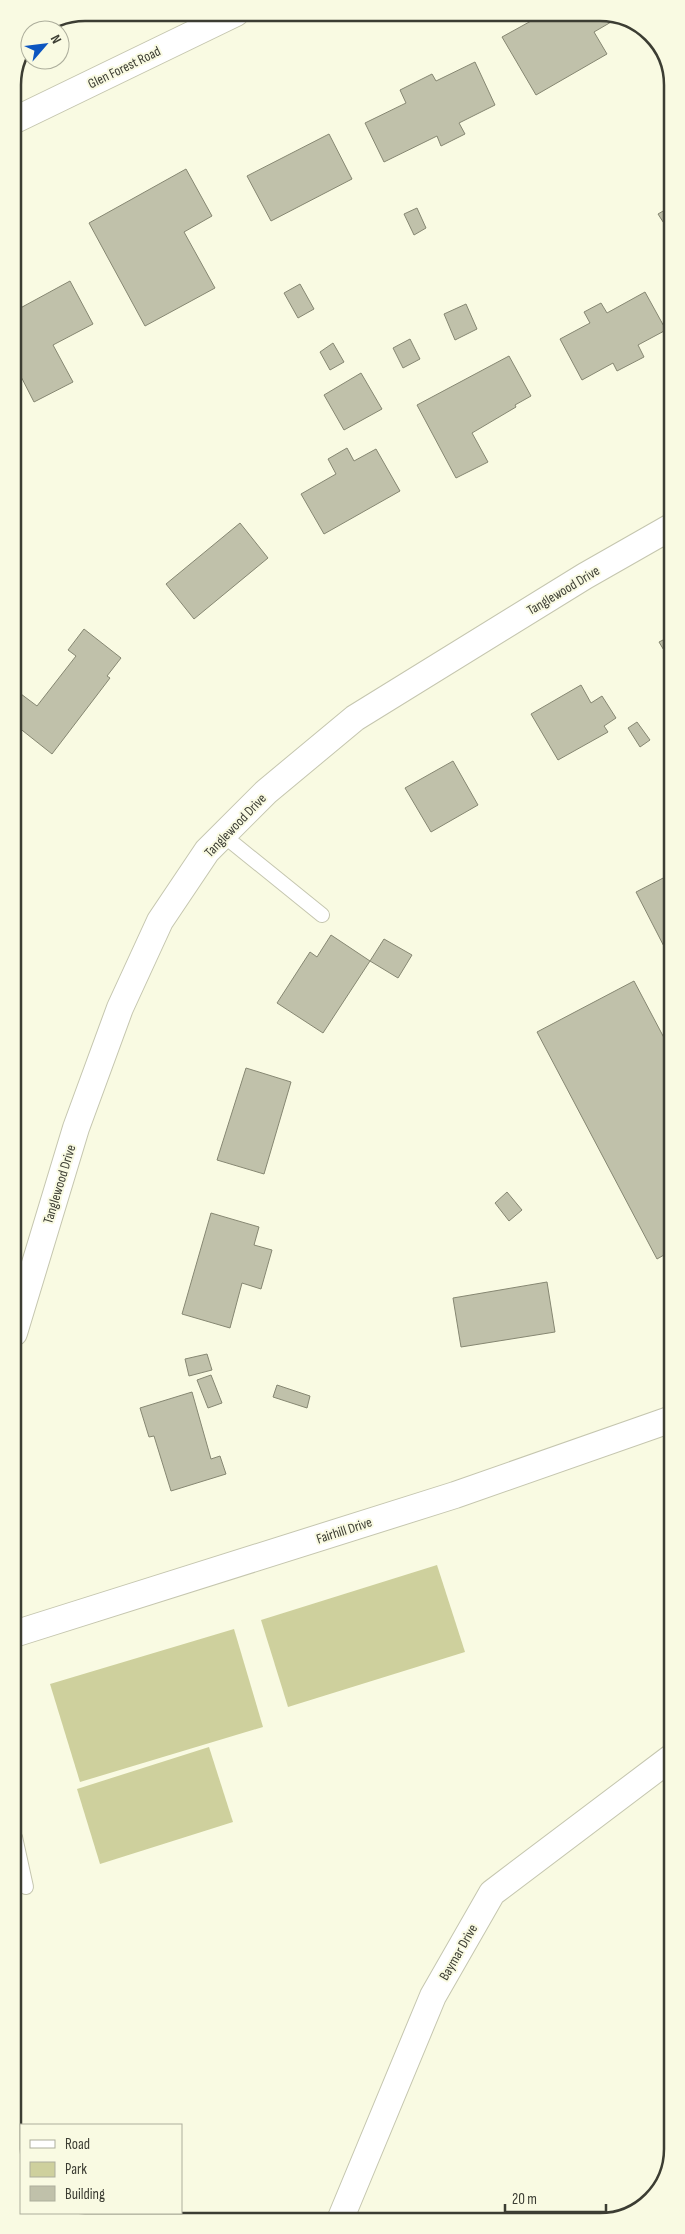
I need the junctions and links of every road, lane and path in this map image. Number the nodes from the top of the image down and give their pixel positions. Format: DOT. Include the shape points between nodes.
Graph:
graph roads {
  1 [pos="218,21"];
  2 [pos="21,117"];
  3 [pos="664,531"];
  4 [pos="223,835"];
  5 [pos="322,915"];
  6 [pos="21,1310"];
  7 [pos="664,1422"];
  8 [pos="21,1632"];
  9 [pos="664,1763"];
  10 [pos="21,1866"];
  11 [pos="26,1887"];
  12 [pos="343,2213"];
  1 -- 2 [label="street, Glen Forest Road"];
  3 -- 4 [label="street, Tanglewood Drive" via="355,718 266,792"];
  4 -- 5 [label="lane"];
  4 -- 6 [label="street, Tanglewood Drive" via="207,851 160,921 120,1008 76,1128"];
  7 -- 8 [label="street, Fairhill Drive" via="455,1495"];
  9 -- 12 [label="street, Baymar Drive" via="492,1893 433,1996"];
  10 -- 11 [label="lane"];
}
